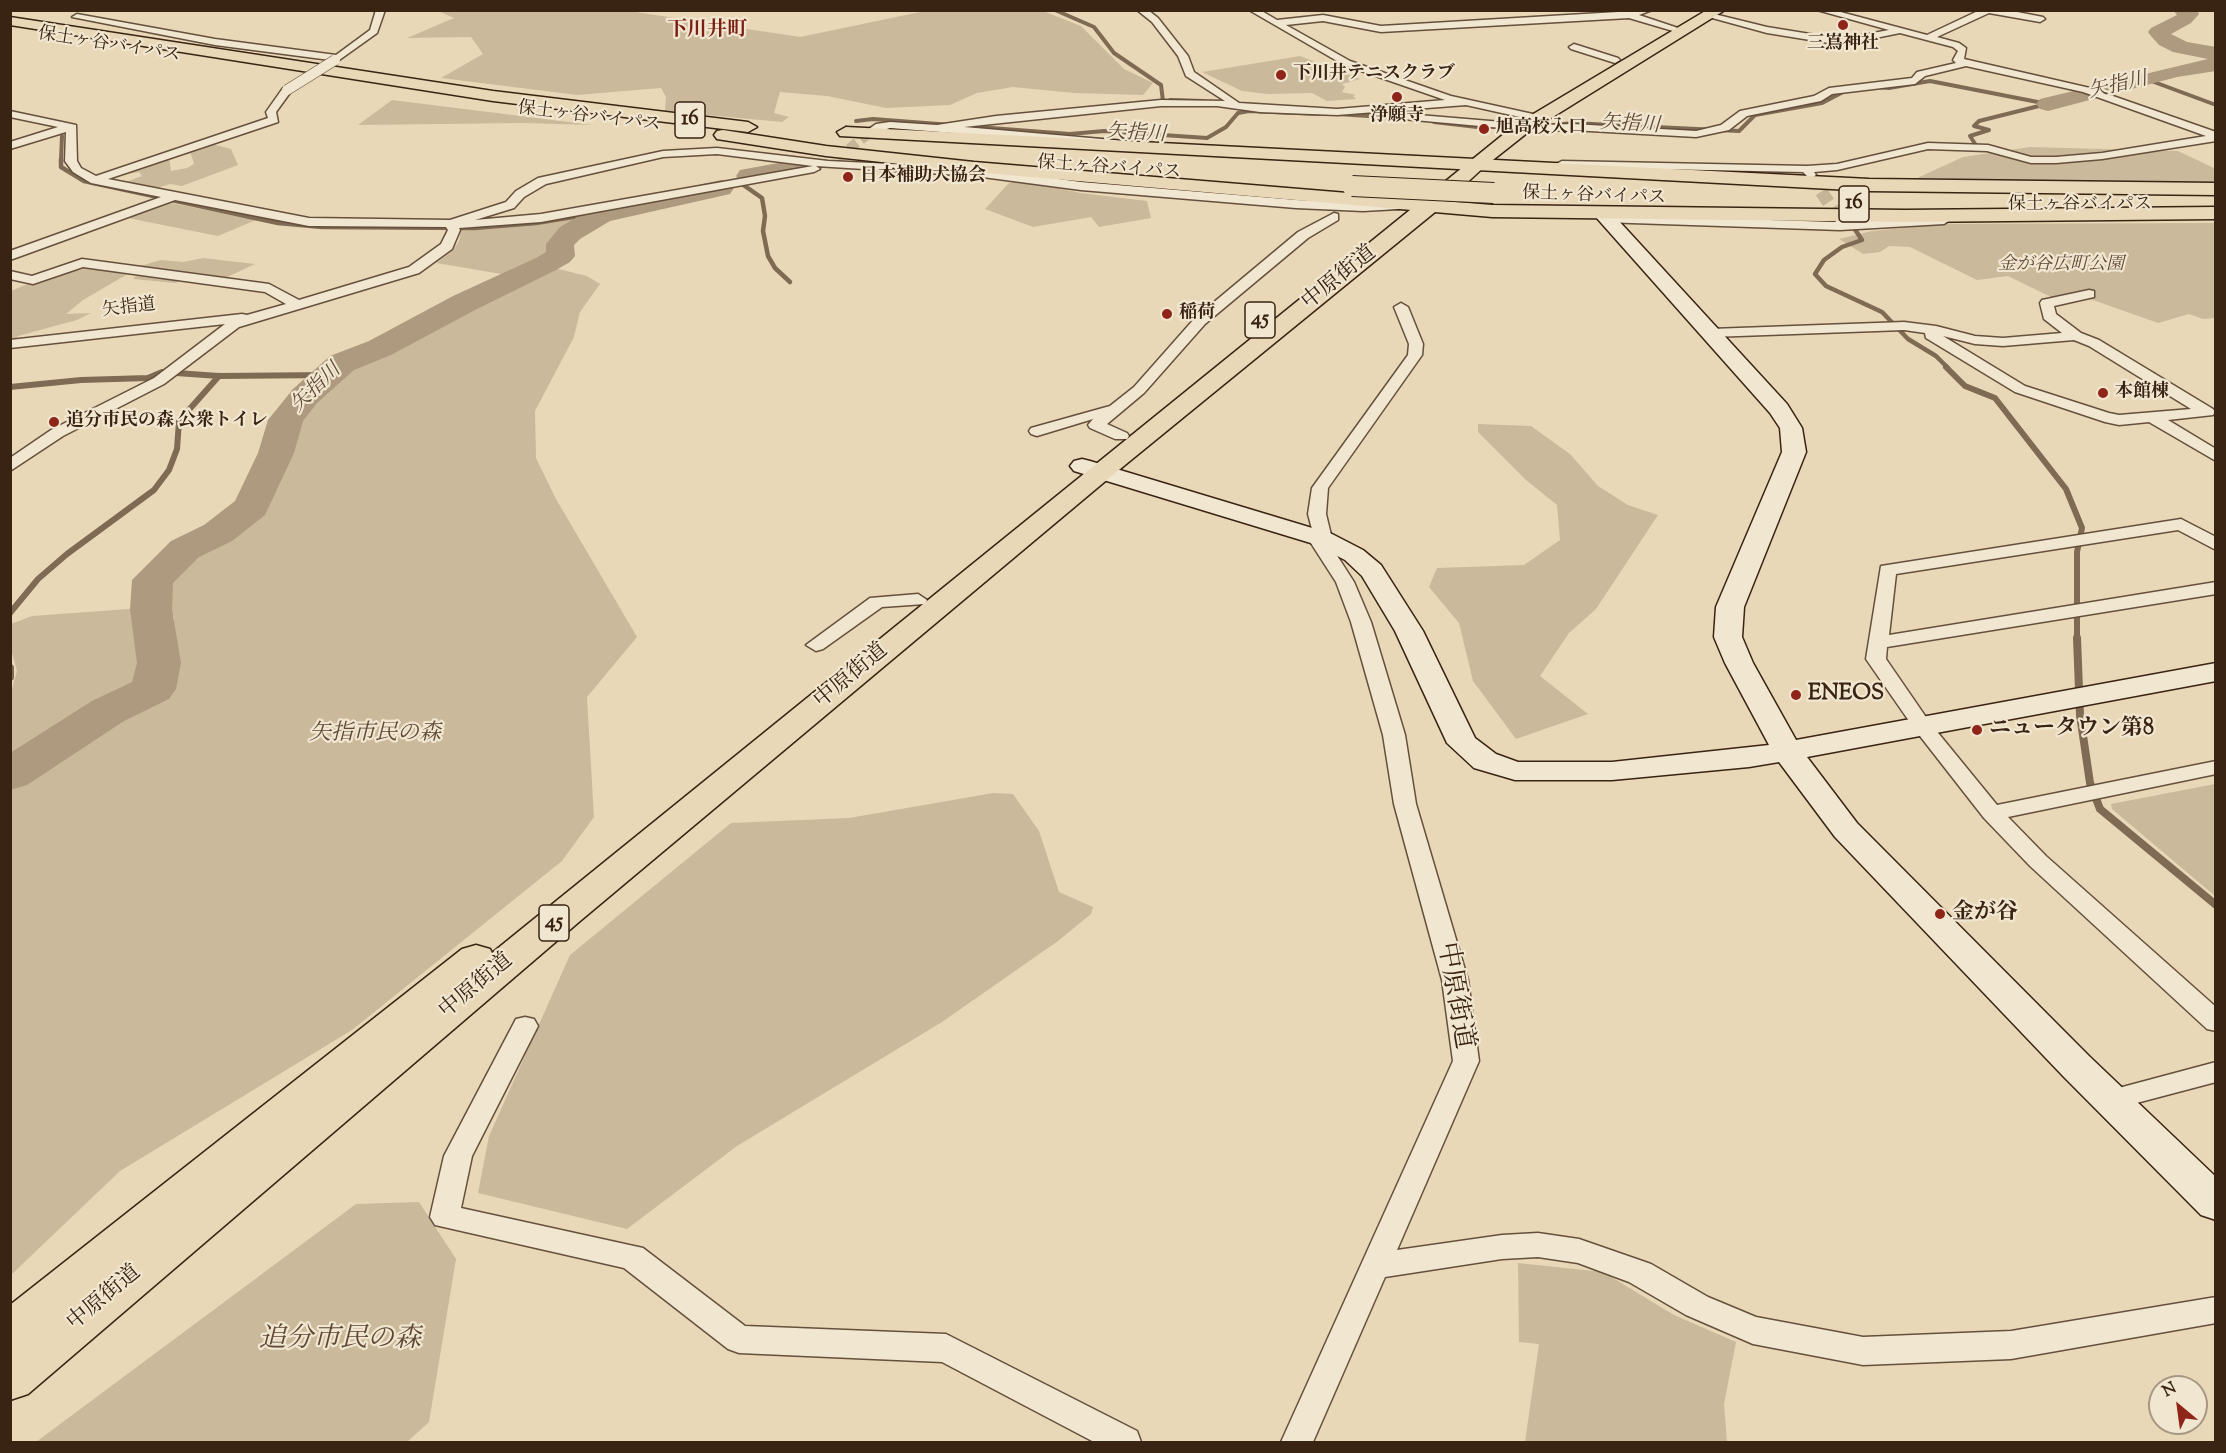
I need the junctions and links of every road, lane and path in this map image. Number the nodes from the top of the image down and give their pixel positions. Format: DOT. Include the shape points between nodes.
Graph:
graph roads {
  1 [pos="381,10"];
  2 [pos="1141,10"];
  3 [pos="1253,10"];
  4 [pos="1648,10"];
  5 [pos="1821,10"];
  6 [pos="1988,10"];
  7 [pos="1706,12"];
  8 [pos="1629,15"];
  9 [pos="77,18"];
  10 [pos="2040,19"];
  11 [pos="10,21"];
  12 [pos="1275,23"];
  13 [pos="1673,28"];
  14 [pos="10,30"];
  15 [pos="1897,32"];
  16 [pos="1928,38"];
  17 [pos="1574,47"];
  18 [pos="336,59"];
  19 [pos="1615,60"];
  20 [pos="1966,63"];
  21 [pos="1466,102"];
  22 [pos="1237,104"];
  23 [pos="1368,110"];
  24 [pos="10,114"];
  25 [pos="1513,123"];
  26 [pos="72,126"];
  27 [pos="742,126"];
  28 [pos="942,127"];
  29 [pos="802,129"];
  30 [pos="825,131"];
  31 [pos="872,131"];
  32 [pos="723,135"];
  33 [pos="2216,137"];
  34 [pos="10,146"];
  35 [pos="1318,157"];
  36 [pos="833,161"];
  37 [pos="1450,162"];
  38 [pos="1478,163"];
  39 [pos="95,180"];
  40 [pos="1499,188"];
  41 [pos="2216,189"];
  42 [pos="2216,195"];
  43 [pos="172,197"];
  44 [pos="1399,205"];
  45 [pos="2216,206"];
  46 [pos="1428,208"];
  47 [pos="2216,213"];
  48 [pos="1604,216"];
  49 [pos="1335,217"];
  50 [pos="2144,220"];
  51 [pos="450,224"];
  52 [pos="10,256"];
  53 [pos="10,275"];
  54 [pos="2089,294"];
  55 [pos="298,305"];
  56 [pos="1401,308"];
  57 [pos="252,318"];
  58 [pos="1911,327"];
  59 [pos="1711,333"];
  60 [pos="2076,336"];
  61 [pos="10,344"];
  62 [pos="1121,405"];
  63 [pos="2153,418"];
  64 [pos="1037,431"];
  65 [pos="1121,435"];
  66 [pos="2216,456"];
  67 [pos="10,466"];
  68 [pos="1091,469"];
  69 [pos="1320,538"];
  70 [pos="2216,545"];
  71 [pos="2216,588"];
  72 [pos="918,600"];
  73 [pos="1880,642"];
  74 [pos="816,645"];
  75 [pos="2216,672"];
  76 [pos="1923,727"];
  77 [pos="1787,751"];
  78 [pos="2216,767"];
  79 [pos="1992,813"];
  80 [pos="2216,1022"];
  81 [pos="525,1026"];
  82 [pos="2216,1072"];
  83 [pos="2110,1100"];
  84 [pos="2216,1203"];
  85 [pos="1375,1266"];
  86 [pos="2216,1310"];
  87 [pos="10,1334"];
  88 [pos="10,1378"];
  89 [pos="1125,1443"];
  90 [pos="1297,1443"];
  1 -- 18 [label="street" via="374,31"];
  2 -- 22 [label="street" via="1155,20 1183,56 1190,74"];
  3 -- 12 [label="street"];
  4 -- 8 [label="street"];
  5 -- 15 [label="street"];
  6 -- 10 [label="street"];
  6 -- 16 [label="street"];
  7 -- 13 [label="main road, 中原街道 / 45"];
  7 -- 15 [label="street" via="1767,30 1841,42"];
  7 -- 25 [label="main road, 中原街道 / 45" via="1538,118"];
  8 -- 12 [label="street" via="1381,29 1323,18"];
  8 -- 13 [label="street"];
  9 -- 18 [label="street"];
  11 -- 27 [label="main road, 保土ヶ谷バイパス / 16" via="422,86"];
  12 -- 21 [label="street" via="1347,63"];
  13 -- 19 [label="main road, 中原街道 / 45"];
  14 -- 32 [label="main road, 保土ヶ谷バイパス / 16" via="475,104"];
  15 -- 16 [label="street"];
  16 -- 20 [label="street" via="1961,47 1958,60"];
  17 -- 19 [label="street"];
  18 -- 39 [label="street, bridge" via="287,90 271,112 274,120"];
  19 -- 25 [label="main road, 中原街道 / 45"];
  20 -- 25 [label="street" via="1921,74 1915,81 1829,91 1817,99 1744,112 1725,128 1704,133"];
  20 -- 33 [label="street" via="2086,90"];
  21 -- 23 [label="street"];
  21 -- 25 [label="street"];
  22 -- 23 [label="street" via="1277,111"];
  22 -- 28 [label="street" via="1161,103"];
  23 -- 25 [label="street" via="1450,121"];
  24 -- 26 [label="street"];
  25 -- 37 [label="main road, 中原街道 / 45"];
  25 -- 38 [label="main road, 中原街道 / 45"];
  26 -- 34 [label="street"];
  26 -- 39 [label="street" via="71,162 76,170"];
  27 -- 29 [label="main road"];
  27 -- 40 [label="main road, 保土ヶ谷バイパス / 16"];
  28 -- 31 [label="street" via="890,125"];
  28 -- 35 [label="street"];
  30 -- 35 [label="main road"];
  32 -- 40 [label="main road, 保土ヶ谷バイパス / 16, bridge" via="977,159 1352,186"];
  32 -- 44 [label="main road" via="826,151"];
  33 -- 38 [label="street" via="2056,160 2031,160 1988,148 1928,146 1809,172"];
  35 -- 37 [label="main road"];
  36 -- 44 [label="street" via="1296,204"];
  36 -- 51 [label="street" via="811,170 541,218"];
  36 -- 51 [label="street" via="717,151 663,154 542,181 510,205"];
  37 -- 38 [label="main road"];
  37 -- 44 [label="main road, 中原街道 / 45"];
  38 -- 41 [label="main road" via="1869,185"];
  38 -- 46 [label="main road, 中原街道 / 45"];
  39 -- 43 [label="street"];
  40 -- 42 [label="main road, 保土ヶ谷バイパス / 16"];
  40 -- 45 [label="main road, 保土ヶ谷バイパス / 16" via="1799,203"];
  43 -- 51 [label="street" via="309,222"];
  43 -- 52 [label="street"];
  44 -- 46 [label="main road"];
  44 -- 65 [label="main road, 中原街道 / 45"];
  46 -- 48 [label="main road"];
  46 -- 68 [label="main road, 中原街道 / 45"];
  47 -- 48 [label="main road"];
  48 -- 50 [label="street" via="1841,223"];
  48 -- 59 [label="street"];
  49 -- 62 [label="street" via="1303,235 1200,321"];
  51 -- 55 [label="street" via="454,230 447,246 414,270"];
  53 -- 55 [label="street" via="33,280 82,263 269,288"];
  54 -- 60 [label="street" via="2047,303 2049,316"];
  55 -- 57 [label="street"];
  56 -- 69 [label="street" via="1416,344 1415,355 1320,488"];
  57 -- 61 [label="street, 矢指道" via="231,317"];
  57 -- 67 [label="street" via="234,324 159,381 57,433"];
  58 -- 59 [label="street"];
  58 -- 60 [label="street" via="2003,342"];
  58 -- 63 [label="street" via="2020,389 2045,399 2119,420"];
  59 -- 77 [label="street" via="1779,409 1794,438 1794,452 1730,607 1728,637"];
  60 -- 63 [label="street" via="2207,412"];
  62 -- 64 [label="street"];
  62 -- 65 [label="street" via="1096,425"];
  63 -- 66 [label="street"];
  65 -- 68 [label="main road, 中原街道 / 45"];
  68 -- 69 [label="street"];
  68 -- 72 [label="main road, 中原街道 / 45"];
  68 -- 88 [label="main road, 中原街道 / 45"];
  69 -- 77 [label="street" via="1354,555 1372,571 1409,632 1462,743 1485,760 1529,773 1612,771 1708,764"];
  69 -- 85 [label="street, 中原街道" via="1345,582 1394,735 1405,804 1455,980 1466,1061"];
  70 -- 73 [label="street" via="2181,524 1887,570"];
  71 -- 73 [label="street"];
  72 -- 74 [label="street" via="877,602"];
  72 -- 87 [label="main road, 中原街道 / 45"];
  73 -- 76 [label="street" via="1876,659"];
  75 -- 76 [label="street"];
  76 -- 77 [label="street"];
  76 -- 79 [label="street"];
  77 -- 83 [label="street" via="1846,830"];
  78 -- 79 [label="street"];
  79 -- 80 [label="street" via="2046,869"];
  81 -- 89 [label="street" via="458,1156 445,1216 632,1257 739,1339 946,1348"];
  82 -- 83 [label="street"];
  83 -- 84 [label="street"];
  85 -- 86 [label="street" via="1502,1247 1538,1245 1579,1251 1640,1273 1697,1306 1754,1330 1863,1351 2011,1346"];
  85 -- 90 [label="street, 中原街道"];
}
